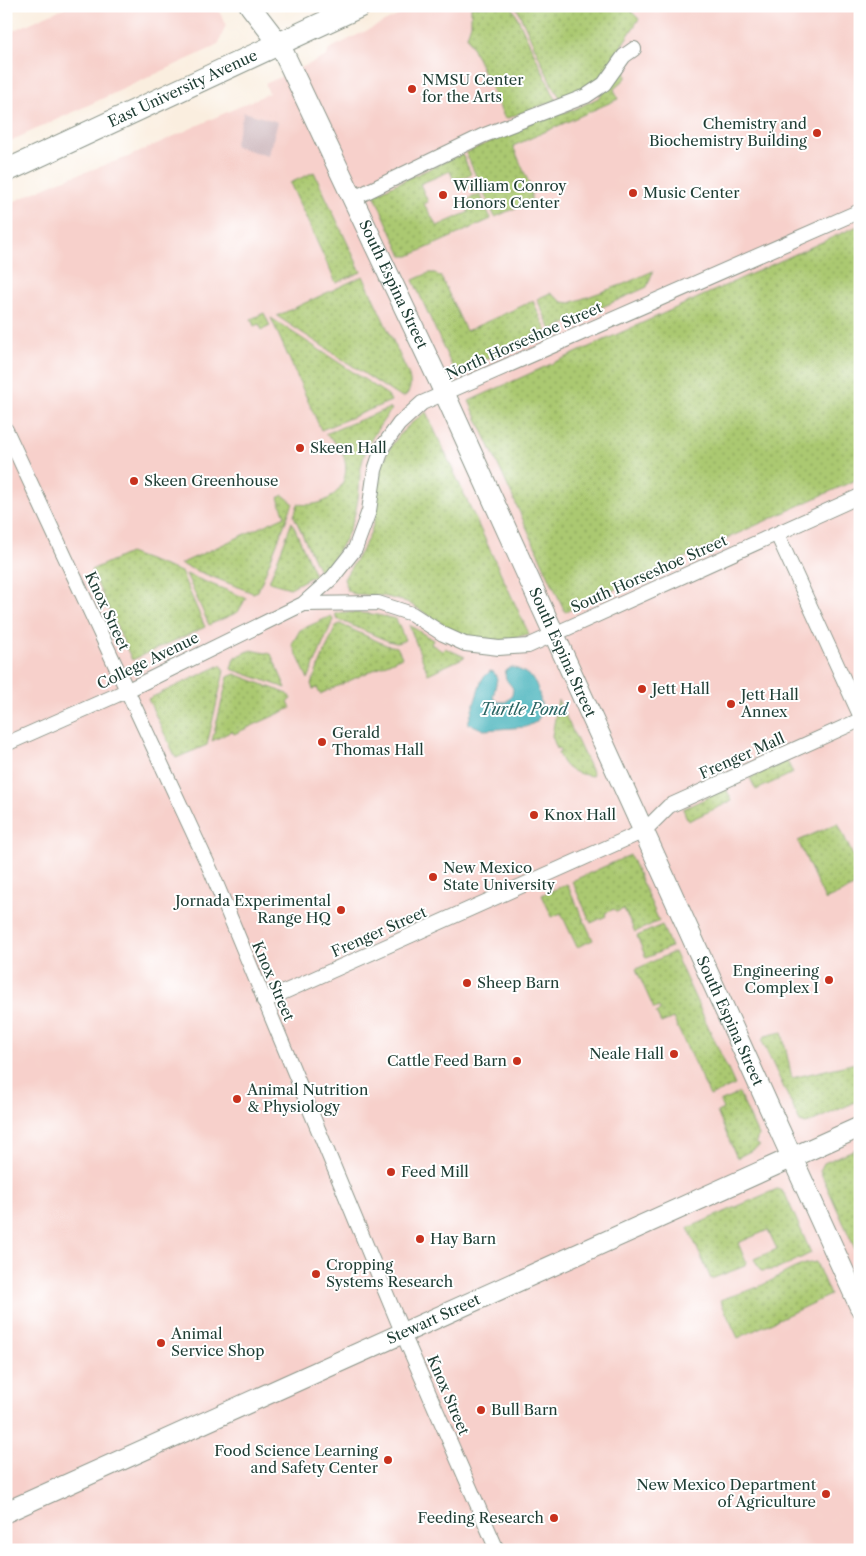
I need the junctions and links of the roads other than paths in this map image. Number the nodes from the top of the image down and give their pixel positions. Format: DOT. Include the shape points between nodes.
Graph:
graph roads {
  1 [pos="250,6"];
  2 [pos="360,6"];
  3 [pos="280,45"];
  4 [pos="634,49"];
  5 [pos="6,171"];
  6 [pos="352,199"];
  7 [pos="860,211"];
  8 [pos="444,394"];
  9 [pos="6,430"];
  10 [pos="860,496"];
  11 [pos="777,534"];
  12 [pos="303,604"];
  13 [pos="554,635"];
  14 [pos="126,691"];
  15 [pos="860,715"];
  16 [pos="860,720"];
  17 [pos="6,744"];
  18 [pos="644,831"];
  19 [pos="264,1001"];
  20 [pos="860,1127"];
  21 [pos="792,1158"];
  22 [pos="860,1307"];
  23 [pos="403,1334"];
  24 [pos="6,1512"];
  25 [pos="497,1550"];
  1 -- 3 [label="street, South Espina Street"];
  2 -- 3 [label="main road, East University Avenue"];
  3 -- 5 [label="main road, East University Avenue"];
  3 -- 6 [label="street, South Espina Street"];
  4 -- 6 [label="street" via="624,56 604,84 586,96 482,136"];
  6 -- 8 [label="street, South Espina Street"];
  7 -- 8 [label="street, North Horseshoe Street"];
  8 -- 12 [label="street, North Horseshoe Street" via="422,403 391,434 375,470 369,510 355,549 332,578"];
  8 -- 13 [label="street, South Espina Street"];
  9 -- 14 [label="street, Knox Street"];
  10 -- 11 [label="street, South Horseshoe Street"];
  11 -- 13 [label="street, South Horseshoe Street"];
  11 -- 15 [label="street"];
  12 -- 13 [label="street, South Horseshoe Street" via="378,602 412,614 465,644 499,648 528,646"];
  12 -- 14 [label="street, College Avenue"];
  13 -- 18 [label="street, South Espina Street"];
  14 -- 17 [label="street, College Avenue"];
  14 -- 19 [label="street, Knox Street" via="211,871"];
  16 -- 18 [label="street, Frenger Mall" via="669,806"];
  18 -- 19 [label="street, Frenger Street"];
  18 -- 21 [label="street, South Espina Street"];
  19 -- 23 [label="street, Knox Street"];
  20 -- 21 [label="street, Stewart Street"];
  21 -- 22 [label="street, South Espina Street"];
  21 -- 23 [label="street, Stewart Street"];
  23 -- 24 [label="street, Stewart Street"];
  23 -- 25 [label="street, Knox Street"];
}
